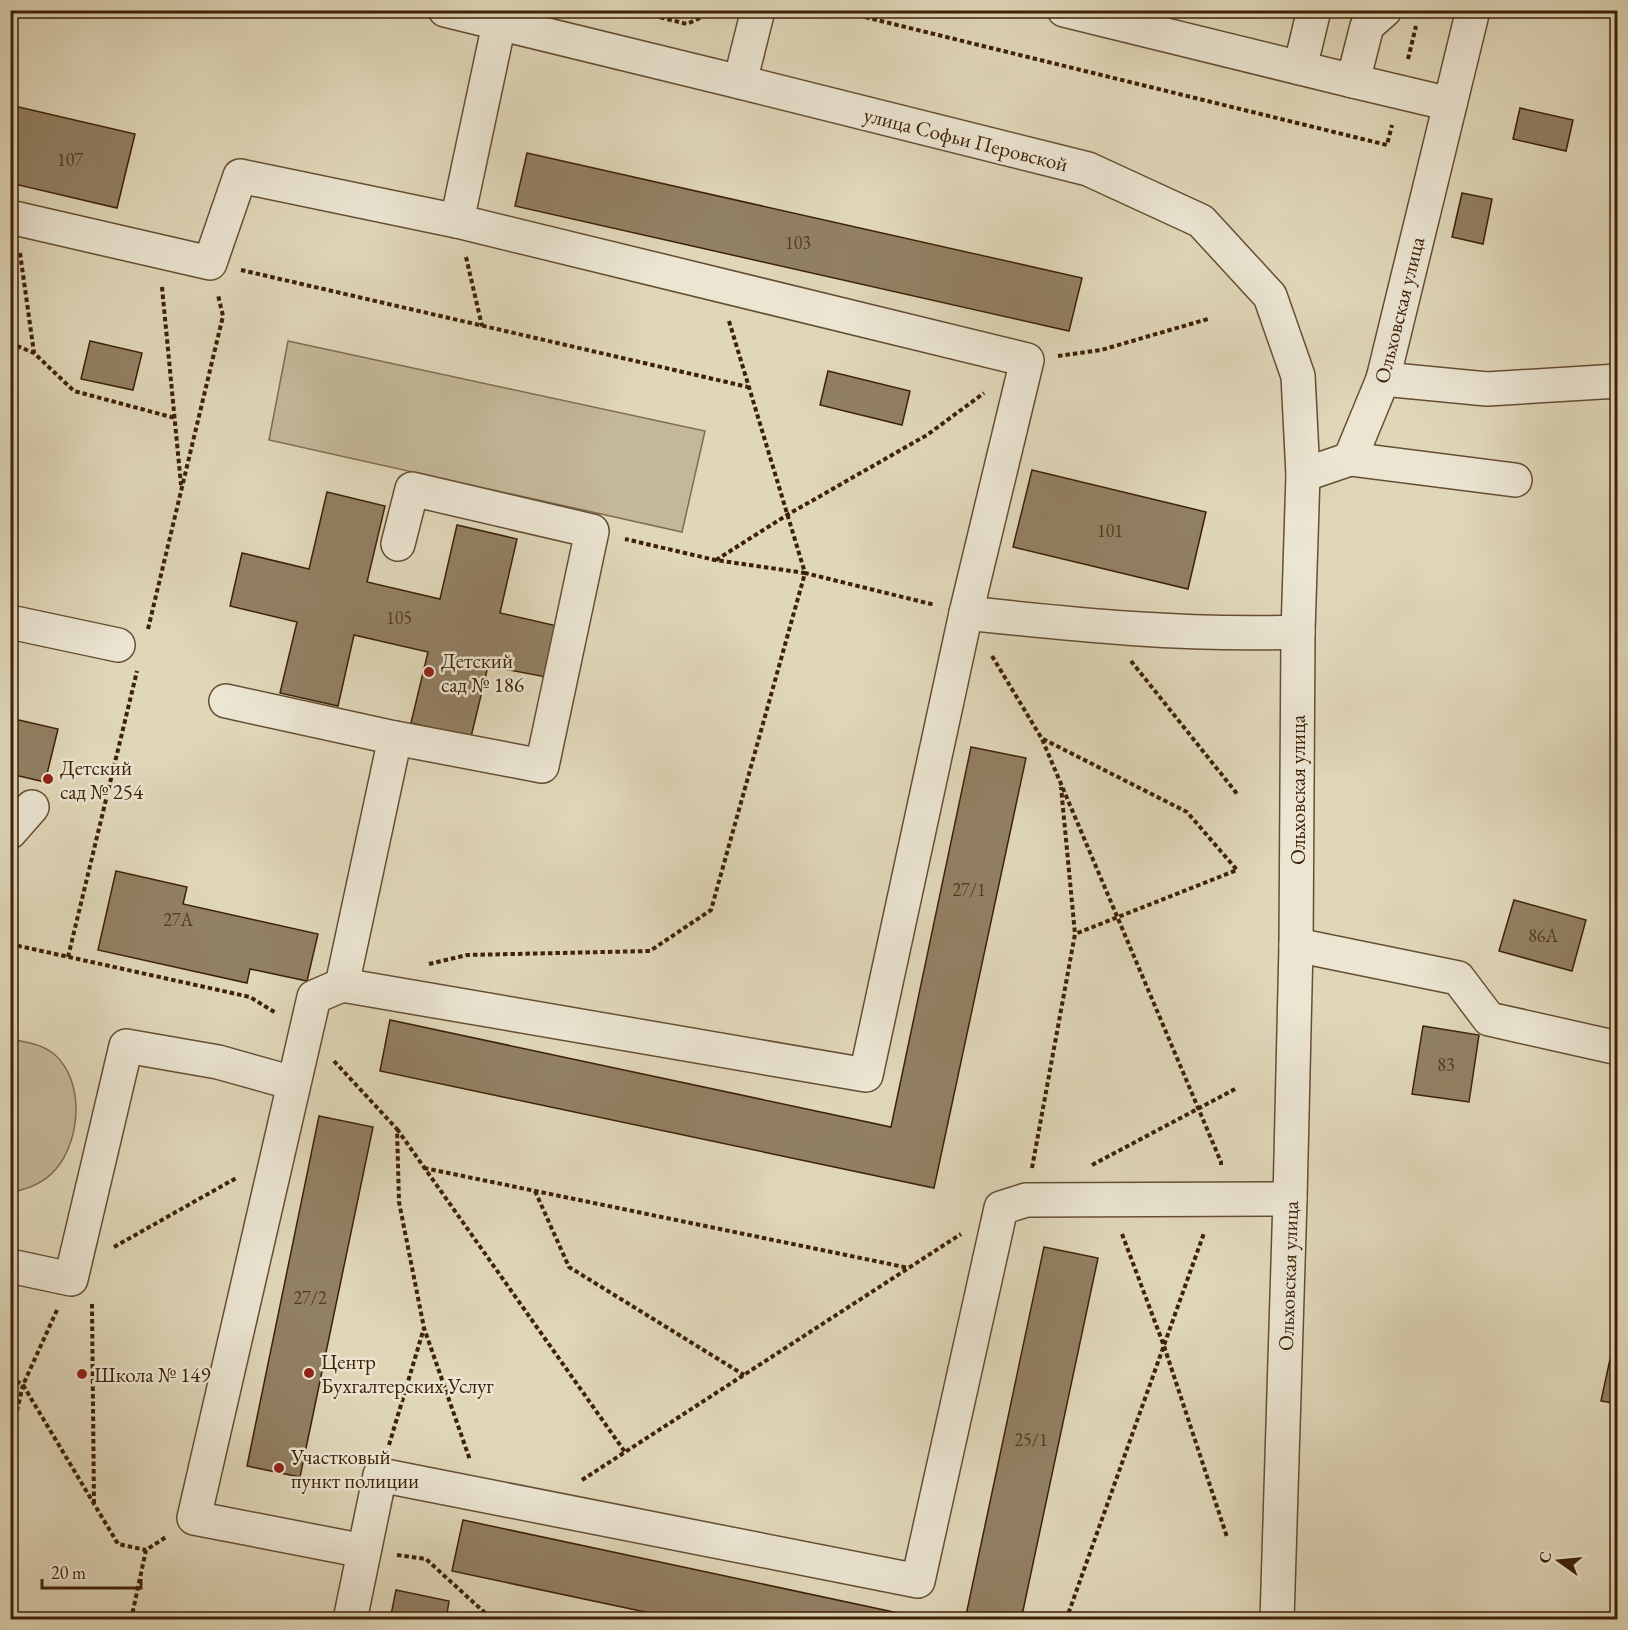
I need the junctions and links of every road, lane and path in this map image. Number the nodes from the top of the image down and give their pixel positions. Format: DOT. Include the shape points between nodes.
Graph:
graph roads {
  1 [pos="445,10"];
  2 [pos="631,10"];
  3 [pos="717,10"];
  4 [pos="758,10"];
  5 [pos="836,10"];
  6 [pos="1064,10"];
  7 [pos="1314,10"];
  8 [pos="1385,10"];
  9 [pos="1473,10"];
  10 [pos="1417,21"];
  11 [pos="499,24"];
  12 [pos="1300,68"];
  13 [pos="1353,81"];
  14 [pos="740,82"];
  15 [pos="1400,92"];
  16 [pos="1450,104"];
  17 [pos="13,218"];
  18 [pos="457,221"];
  19 [pos="159,251"];
  20 [pos="210,263"];
  21 [pos="718,283"];
  22 [pos="1208,319"];
  23 [pos="482,326"];
  24 [pos="10,343"];
  25 [pos="34,353"];
  26 [pos="1027,360"];
  27 [pos="1383,379"];
  28 [pos="1617,381"];
  29 [pos="749,387"];
  30 [pos="175,418"];
  31 [pos="1350,459"];
  32 [pos="1303,475"];
  33 [pos="1515,480"];
  34 [pos="182,489"];
  35 [pos="787,515"];
  36 [pos="592,531"];
  37 [pos="398,544"];
  38 [pos="715,560"];
  39 [pos="805,573"];
  40 [pos="966,613"];
  41 [pos="10,622"];
  42 [pos="1104,628"];
  43 [pos="1298,632"];
  44 [pos="135,647"];
  45 [pos="226,701"];
  46 [pos="395,738"];
  47 [pos="1042,739"];
  48 [pos="1060,783"];
  49 [pos="1238,795"];
  50 [pos="32,807"];
  51 [pos="10,832"];
  52 [pos="1118,918"];
  53 [pos="1075,934"];
  54 [pos="10,944"];
  55 [pos="1296,945"];
  56 [pos="68,957"];
  57 [pos="421,966"];
  58 [pos="342,985"];
  59 [pos="305,1031"];
  60 [pos="1617,1048"];
  61 [pos="293,1083"];
  62 [pos="1237,1088"];
  63 [pos="1198,1108"];
  64 [pos="397,1129"];
  65 [pos="277,1155"];
  66 [pos="424,1168"];
  67 [pos="1087,1168"];
  68 [pos="535,1191"];
  69 [pos="1110,1199"];
  70 [pos="1217,1199"];
  71 [pos="1290,1199"];
  72 [pos="1014,1204"];
  73 [pos="111,1248"];
  74 [pos="10,1266"];
  75 [pos="909,1268"];
  76 [pos="82,1287"];
  77 [pos="424,1328"];
  78 [pos="1164,1346"];
  79 [pos="744,1375"];
  80 [pos="10,1377"];
  81 [pos="23,1385"];
  82 [pos="10,1440"];
  83 [pos="625,1452"];
  84 [pos="380,1475"];
  85 [pos="482,1495"];
  86 [pos="94,1504"];
  87 [pos="541,1507"];
  88 [pos="194,1518"];
  89 [pos="1227,1537"];
  90 [pos="146,1550"];
  91 [pos="364,1551"];
  92 [pos="130,1620"];
  93 [pos="350,1620"];
  94 [pos="483,1620"];
  95 [pos="1066,1620"];
  96 [pos="1277,1620"];
  1 -- 11 [label="street, улица Софьи Перовской"];
  2 -- 3 [label="path" via="687,24"];
  4 -- 14 [label="street"];
  5 -- 15 [label="path" via="1387,145"];
  6 -- 12 [label="street"];
  7 -- 12 [label="street"];
  8 -- 13 [label="street" via="1367,26"];
  9 -- 16 [label="street, Ольховская улица"];
  10 -- 15 [label="path"];
  11 -- 14 [label="street, улица Софьи Перовской"];
  11 -- 18 [label="street"];
  12 -- 13 [label="street"];
  13 -- 15 [label="street"];
  14 -- 32 [label="street, улица Софьи Перовской" via="1088,169 1201,221 1270,296 1298,376"];
  15 -- 16 [label="street"];
  16 -- 27 [label="street, Ольховская улица"];
  17 -- 19 [label="street"];
  17 -- 25 [label="path"];
  18 -- 20 [label="street" via="240,176"];
  18 -- 21 [label="street"];
  18 -- 23 [label="path"];
  19 -- 20 [label="street"];
  19 -- 30 [label="path"];
  20 -- 23 [label="path"];
  20 -- 34 [label="path" via="224,316"];
  21 -- 26 [label="street"];
  21 -- 29 [label="path"];
  22 -- 26 [label="path" via="1101,350"];
  23 -- 29 [label="path"];
  24 -- 25 [label="path"];
  25 -- 30 [label="path" via="74,391"];
  26 -- 35 [label="path" via="927,435"];
  26 -- 40 [label="street"];
  27 -- 28 [label="street" via="1487,389"];
  27 -- 31 [label="street, Ольховская улица"];
  29 -- 35 [label="path"];
  30 -- 34 [label="path"];
  31 -- 32 [label="street"];
  31 -- 33 [label="street"];
  32 -- 43 [label="street, Ольховская улица"];
  34 -- 44 [label="path"];
  35 -- 38 [label="path"];
  35 -- 39 [label="path"];
  36 -- 37 [label="street" via="412,489"];
  36 -- 38 [label="path"];
  36 -- 46 [label="street" via="542,765"];
  38 -- 39 [label="path"];
  39 -- 40 [label="path"];
  39 -- 57 [label="path" via="711,910 650,951 467,955"];
  40 -- 42 [label="street"];
  40 -- 47 [label="path"];
  40 -- 58 [label="street" via="866,1075"];
  41 -- 44 [label="street"];
  42 -- 43 [label="street" via="1242,634"];
  42 -- 49 [label="path"];
  43 -- 55 [label="street, Ольховская улица"];
  44 -- 56 [label="path"];
  45 -- 46 [label="street"];
  46 -- 58 [label="street"];
  47 -- 48 [label="path"];
  47 -- 52 [label="path" via="1187,812 1237,870"];
  48 -- 52 [label="path"];
  48 -- 53 [label="path"];
  50 -- 51 [label="street"];
  52 -- 53 [label="path"];
  52 -- 63 [label="path"];
  53 -- 72 [label="path"];
  54 -- 56 [label="path"];
  55 -- 60 [label="street" via="1458,978 1489,1019"];
  55 -- 71 [label="street, Ольховская улица"];
  56 -- 59 [label="path" via="250,997"];
  58 -- 59 [label="street" via="314,997"];
  59 -- 61 [label="street"];
  59 -- 64 [label="path"];
  61 -- 65 [label="street"];
  61 -- 76 [label="street" via="218,1062 126,1046"];
  62 -- 63 [label="path"];
  63 -- 67 [label="path"];
  63 -- 70 [label="path" via="1221,1162"];
  64 -- 66 [label="path"];
  64 -- 77 [label="path" via="399,1202"];
  65 -- 73 [label="path"];
  65 -- 88 [label="street"];
  66 -- 68 [label="path"];
  66 -- 83 [label="path"];
  68 -- 75 [label="path"];
  68 -- 79 [label="path" via="569,1267"];
  69 -- 70 [label="street"];
  69 -- 72 [label="street"];
  69 -- 78 [label="path"];
  70 -- 71 [label="street"];
  70 -- 78 [label="path"];
  71 -- 96 [label="street, Ольховская улица"];
  72 -- 75 [label="path"];
  72 -- 87 [label="street" via="918,1581"];
  74 -- 76 [label="street"];
  75 -- 79 [label="path"];
  76 -- 81 [label="path"];
  76 -- 86 [label="path"];
  77 -- 84 [label="path"];
  77 -- 85 [label="path"];
  78 -- 89 [label="path"];
  78 -- 95 [label="path"];
  79 -- 83 [label="path"];
  80 -- 81 [label="path"];
  81 -- 82 [label="path"];
  81 -- 86 [label="path"];
  83 -- 87 [label="path"];
  84 -- 85 [label="street"];
  84 -- 91 [label="street"];
  85 -- 87 [label="street"];
  86 -- 90 [label="path" via="118,1544"];
  88 -- 90 [label="path"];
  88 -- 91 [label="street"];
  90 -- 92 [label="path"];
  91 -- 93 [label="street"];
  91 -- 94 [label="path" via="426,1559 484,1612"];
}
